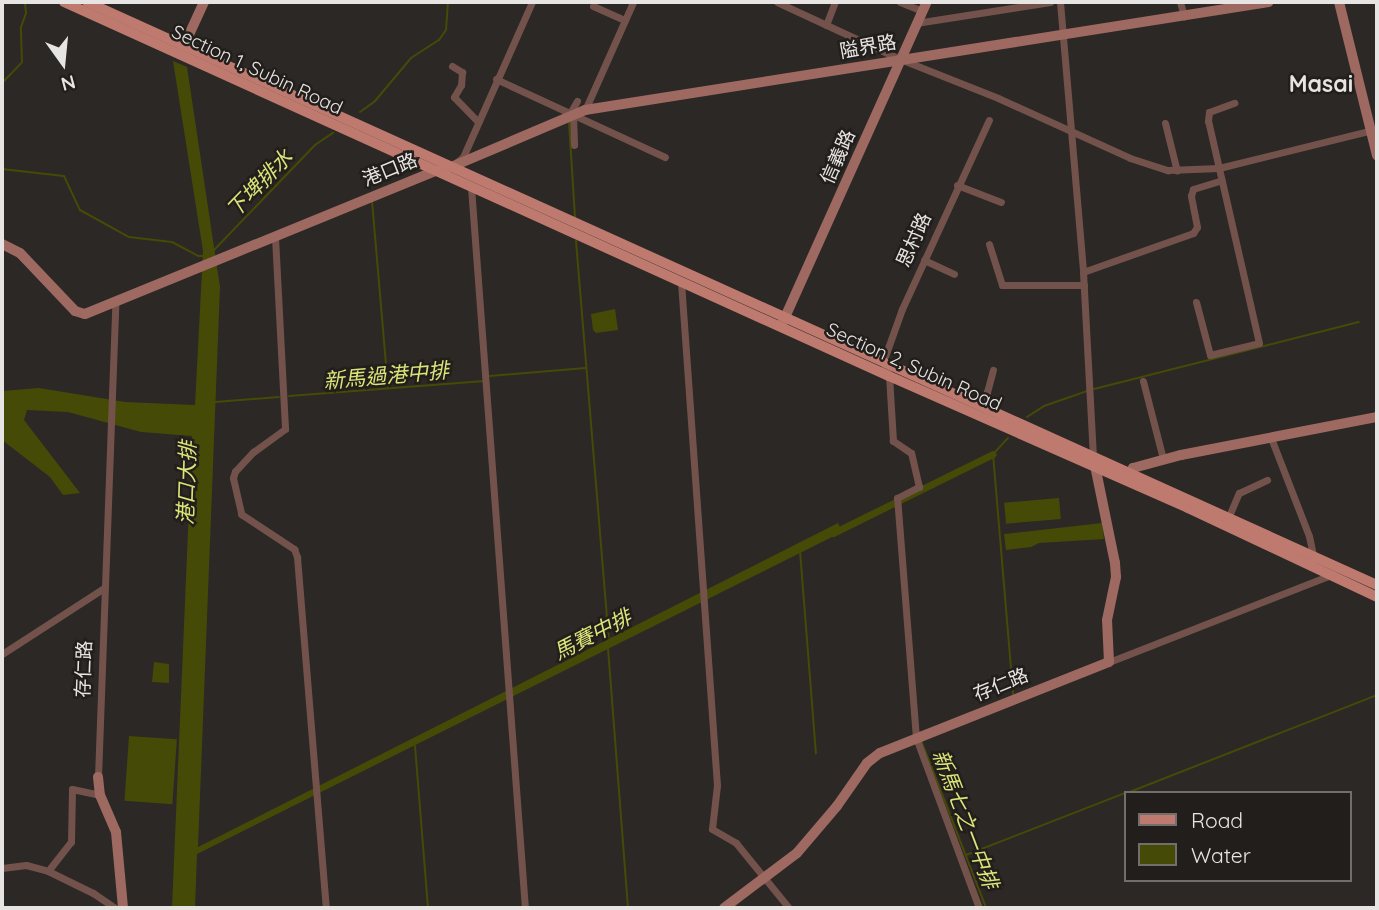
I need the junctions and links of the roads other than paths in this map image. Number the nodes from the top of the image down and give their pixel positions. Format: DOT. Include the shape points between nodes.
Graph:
graph roads {
  1 [pos="64,2"];
  2 [pos="87,2"];
  3 [pos="204,2"];
  4 [pos="532,2"];
  5 [pos="633,2"];
  6 [pos="778,2"];
  7 [pos="835,2"];
  8 [pos="900,2"];
  9 [pos="1050,2"];
  10 [pos="1060,2"];
  11 [pos="1180,2"];
  12 [pos="1269,2"];
  13 [pos="1339,2"];
  14 [pos="593,6"];
  15 [pos="925,6"];
  16 [pos="1184,16"];
  17 [pos="625,20"];
  18 [pos="916,23"];
  19 [pos="826,25"];
  20 [pos="1063,35"];
  21 [pos="182,49"];
  22 [pos="900,59"];
  23 [pos="453,66"];
  24 [pos="496,79"];
  25 [pos="577,101"];
  26 [pos="1234,103"];
  27 [pos="303,105"];
  28 [pos="585,110"];
  29 [pos="572,114"];
  30 [pos="989,120"];
  31 [pos="478,122"];
  32 [pos="1166,123"];
  33 [pos="1374,129"];
  34 [pos="1070,131"];
  35 [pos="575,145"];
  36 [pos="1377,156"];
  37 [pos="665,157"];
  38 [pos="451,167"];
  39 [pos="1219,168"];
  40 [pos="435,171"];
  41 [pos="1177,171"];
  42 [pos="1222,180"];
  43 [pos="957,185"];
  44 [pos="471,186"];
  45 [pos="1001,202"];
  46 [pos="275,237"];
  47 [pos="2,244"];
  48 [pos="989,244"];
  49 [pos="924,260"];
  50 [pos="1083,272"];
  51 [pos="954,274"];
  52 [pos="681,282"];
  53 [pos="1084,285"];
  54 [pos="1196,302"];
  55 [pos="115,303"];
  56 [pos="783,322"];
  57 [pos="884,362"];
  58 [pos="993,369"];
  59 [pos="889,376"];
  60 [pos="1143,381"];
  61 [pos="988,408"];
  62 [pos="1377,417"];
  63 [pos="1271,438"];
  64 [pos="1093,454"];
  65 [pos="1163,460"];
  66 [pos="1095,468"];
  67 [pos="1128,477"];
  68 [pos="1267,480"];
  69 [pos="1190,504"];
  70 [pos="1229,516"];
  71 [pos="1313,561"];
  72 [pos="1343,570"];
  73 [pos="1330,575"];
  74 [pos="1377,585"];
  75 [pos="104,588"];
  76 [pos="1377,597"];
  77 [pos="2,654"];
  78 [pos="1109,662"];
  79 [pos="916,738"];
  80 [pos="98,777"];
  81 [pos="100,795"];
  82 [pos="2,868"];
  83 [pos="48,870"];
  84 [pos="763,880"];
  85 [pos="115,908"];
  86 [pos="123,908"];
  87 [pos="326,908"];
  88 [pos="525,908"];
  89 [pos="724,908"];
  90 [pos="789,908"];
  91 [pos="979,908"];
  1 -- 21 [label="main road, Section 1, Subin Road"];
  2 -- 21 [label="main road, Section 1, Subin Road"];
  3 -- 21 [label="street"];
  4 -- 24 [label="street"];
  5 -- 17 [label="street"];
  6 -- 19 [label="street"];
  7 -- 19 [label="street"];
  8 -- 15 [label="street"];
  9 -- 18 [label="street"];
  10 -- 20 [label="street"];
  11 -- 16 [label="street"];
  12 -- 16 [label="street, 隘界路"];
  13 -- 33 [label="street"];
  14 -- 17 [label="street"];
  15 -- 18 [label="street, 信義路"];
  16 -- 20 [label="street, 隘界路"];
  17 -- 28 [label="street"];
  18 -- 22 [label="street, 信義路"];
  19 -- 22 [label="street"];
  20 -- 22 [label="street, 隘界路"];
  20 -- 34 [label="street"];
  21 -- 27 [label="main road, Section 1, Subin Road"];
  22 -- 28 [label="street, 隘界路"];
  22 -- 34 [label="street"];
  22 -- 56 [label="street, 信義路"];
  23 -- 31 [label="street" via="461,72 461,85 454,97"];
  24 -- 29 [label="street"];
  24 -- 31 [label="street"];
  25 -- 29 [label="street"];
  26 -- 39 [label="street" via="1209,112"];
  27 -- 38 [label="main road, Section 1, Subin Road"];
  27 -- 40 [label="main road, Section 1, Subin Road"];
  28 -- 29 [label="street, 隘界路"];
  29 -- 35 [label="street"];
  29 -- 37 [label="street"];
  29 -- 38 [label="street, 港口路"];
  30 -- 43 [label="street, 思村路"];
  31 -- 38 [label="street" via="463,158"];
  32 -- 41 [label="street"];
  33 -- 36 [label="street"];
  33 -- 39 [label="street"];
  34 -- 41 [label="street" via="1130,158"];
  34 -- 50 [label="street"];
  38 -- 40 [label="street, 港口路"];
  38 -- 56 [label="main road, Section 2, Subin Road"];
  39 -- 41 [label="street"];
  39 -- 42 [label="street"];
  40 -- 44 [label="main road, Section 2, Subin Road"];
  40 -- 46 [label="street, 港口路"];
  42 -- 50 [label="street" via="1191,192 1197,224 1193,233"];
  42 -- 54 [label="street" via="1259,343 1210,355"];
  43 -- 45 [label="street"];
  43 -- 49 [label="street, 思村路"];
  44 -- 52 [label="main road, Section 2, Subin Road"];
  44 -- 88 [label="street"];
  46 -- 55 [label="street, 港口路"];
  46 -- 87 [label="street" via="285,429 253,452 233,478 241,514 294,549 297,556"];
  47 -- 55 [label="street" via="20,253 79,314"];
  48 -- 53 [label="street" via="1002,285"];
  49 -- 51 [label="street"];
  49 -- 57 [label="street, 思村路"];
  50 -- 53 [label="street"];
  52 -- 56 [label="main road, Section 2, Subin Road"];
  52 -- 84 [label="street" via="717,785 712,829 736,843"];
  53 -- 64 [label="street"];
  55 -- 75 [label="street, 存仁路"];
  56 -- 57 [label="main road, Section 2, Subin Road"];
  56 -- 59 [label="main road, Section 2, Subin Road"];
  57 -- 59 [label="street"];
  57 -- 61 [label="main road, Section 2, Subin Road"];
  58 -- 61 [label="street"];
  59 -- 66 [label="main road, Section 2, Subin Road"];
  59 -- 79 [label="street" via="893,441 911,453 919,487 897,498"];
  60 -- 65 [label="street"];
  61 -- 64 [label="main road, Section 2, Subin Road"];
  62 -- 63 [label="street"];
  63 -- 65 [label="street"];
  63 -- 71 [label="street"];
  64 -- 66 [label="street"];
  64 -- 67 [label="main road, Section 2, Subin Road"];
  65 -- 67 [label="street"];
  66 -- 67 [label="main road, Section 2, Subin Road"];
  66 -- 78 [label="street" via="1115,563 1107,620"];
  67 -- 69 [label="main road, Section 2, Subin Road"];
  68 -- 70 [label="street" via="1239,493"];
  69 -- 70 [label="main road, Section 2, Subin Road"];
  69 -- 71 [label="main road, Section 2, Subin Road"];
  70 -- 71 [label="main road, Section 2, Subin Road"];
  71 -- 72 [label="main road, Section 2, Subin Road"];
  71 -- 73 [label="main road, Section 2, Subin Road"];
  72 -- 73 [label="street, 存仁路"];
  72 -- 74 [label="main road, Section 2, Subin Road"];
  73 -- 76 [label="main road, Section 2, Subin Road"];
  73 -- 78 [label="street, 存仁路"];
  75 -- 77 [label="street"];
  75 -- 80 [label="street, 存仁路"];
  78 -- 79 [label="street, 存仁路"];
  79 -- 84 [label="street, 存仁路" via="867,764 797,853"];
  79 -- 91 [label="street"];
  80 -- 81 [label="street, 存仁路"];
  81 -- 83 [label="street" via="72,789 71,842"];
  81 -- 86 [label="street, 存仁路" via="116,832"];
  82 -- 83 [label="street" via="26,865"];
  83 -- 85 [label="street"];
  84 -- 89 [label="street, 存仁路"];
  84 -- 90 [label="street"];
}
